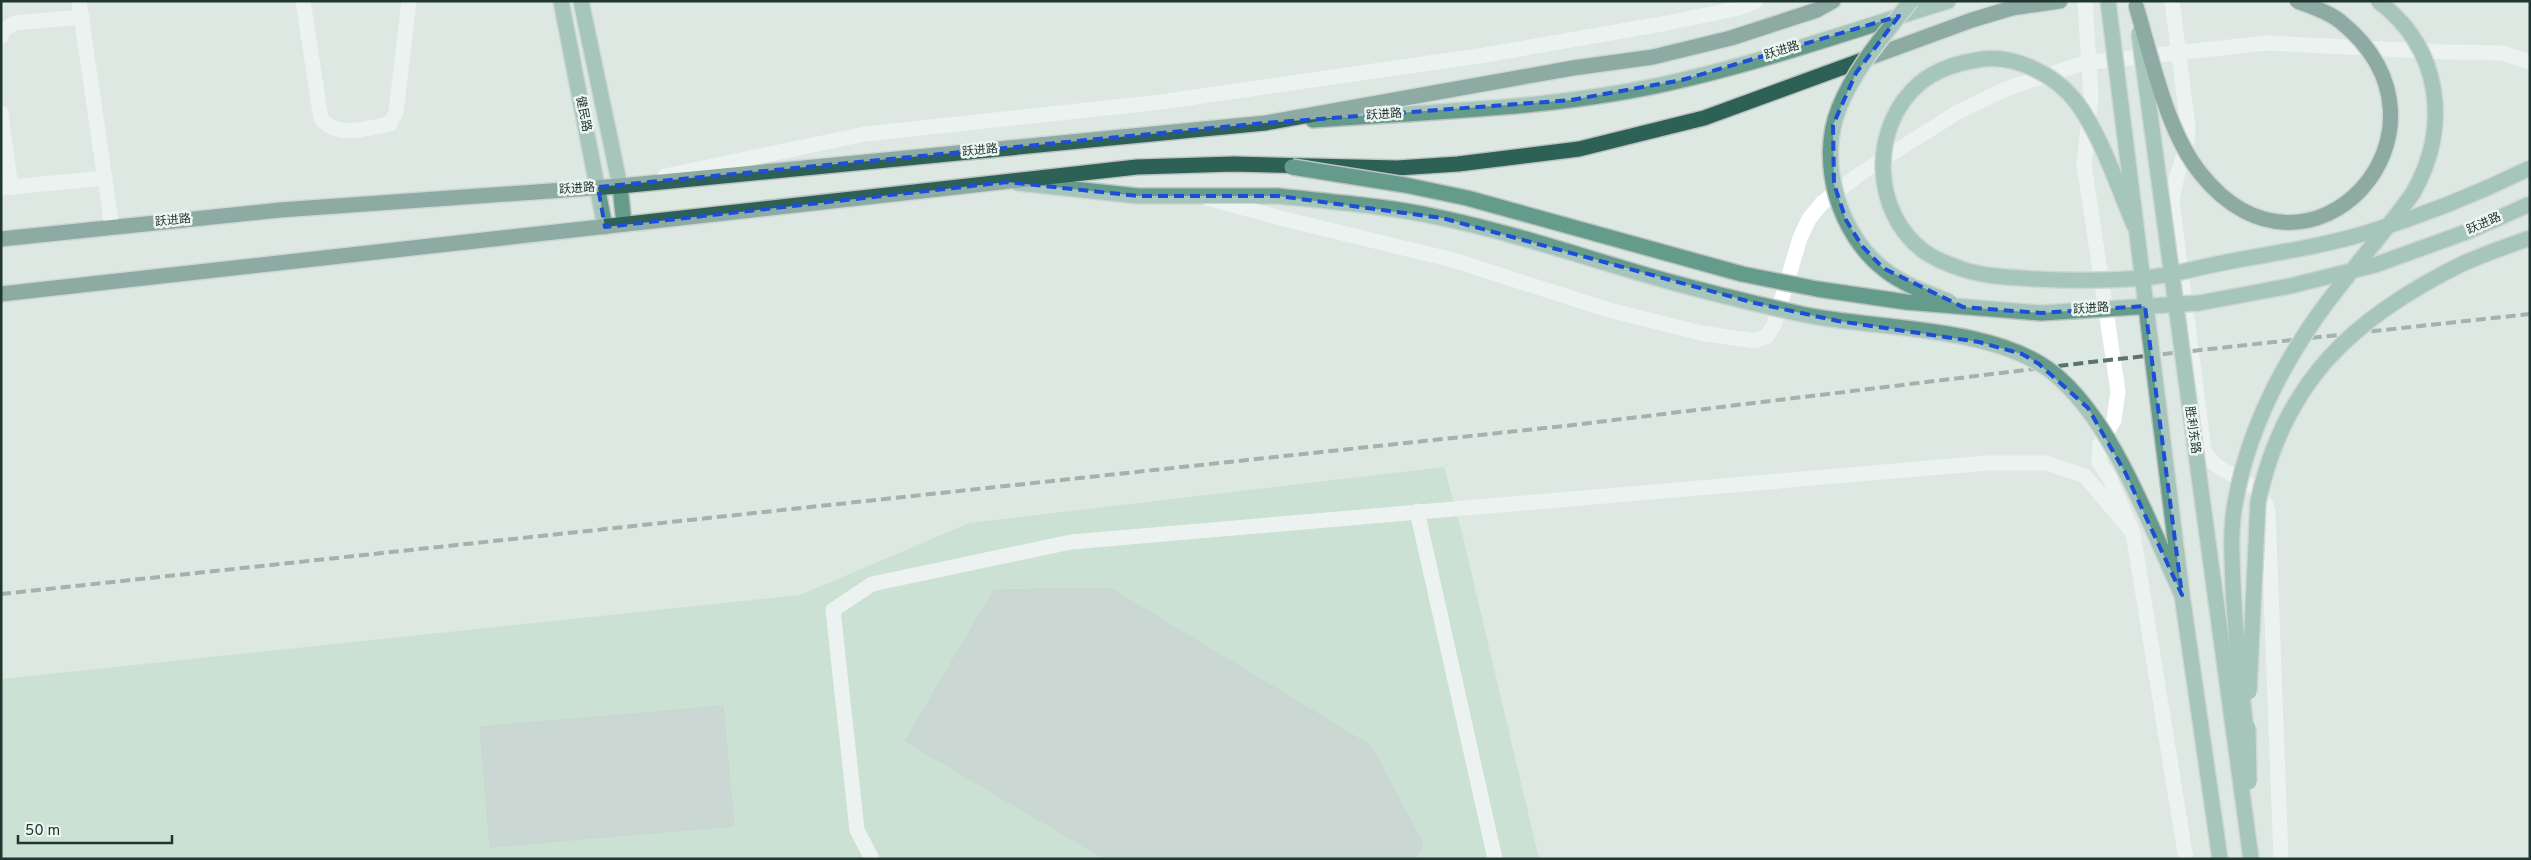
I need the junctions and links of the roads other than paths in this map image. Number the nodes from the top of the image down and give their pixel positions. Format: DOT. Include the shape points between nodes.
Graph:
graph roads {
  1 [pos="80,1"];
  2 [pos="303,1"];
  3 [pos="409,1"];
  4 [pos="561,1"];
  5 [pos="581,1"];
  6 [pos="1756,1"];
  7 [pos="1833,1"];
  8 [pos="1911,1"];
  9 [pos="1948,1"];
  10 [pos="2060,1"];
  11 [pos="2085,1"];
  12 [pos="2108,1"];
  13 [pos="2172,1"];
  14 [pos="2297,1"];
  15 [pos="2378,1"];
  16 [pos="2136,3"];
  17 [pos="82,17"];
  18 [pos="1,37"];
  19 [pos="2178,52"];
  20 [pos="2088,62"];
  21 [pos="2530,62"];
  22 [pos="1,112"];
  23 [pos="1265,123"];
  24 [pos="1292,167"];
  25 [pos="2530,168"];
  26 [pos="104,178"];
  27 [pos="1007,182"];
  28 [pos="620,186"];
  29 [pos="598,187"];
  30 [pos="6,188"];
  31 [pos="1194,195"];
  32 [pos="2530,204"];
  33 [pos="624,224"];
  34 [pos="605,226"];
  35 [pos="2135,227"];
  36 [pos="112,228"];
  37 [pos="2530,238"];
  38 [pos="1,239"];
  39 [pos="1,294"];
  40 [pos="1963,307"];
  41 [pos="1417,511"];
  42 [pos="2133,534"];
  43 [pos="2182,595"];
  44 [pos="2248,738"];
  45 [pos="872,859"];
  46 [pos="1495,859"];
  47 [pos="2186,859"];
  48 [pos="2220,859"];
  49 [pos="2252,859"];
  50 [pos="2281,859"];
  1 -- 17 [label="lane"];
  2 -- 3 [label="lane" via="321,118 328,127 346,132 390,124 396,112"];
  4 -- 29 [label="main road, 健民路"];
  5 -- 28 [label="main road, 健民路"];
  6 -- 28 [label="lane" via="1739,8 1667,24 1476,56 1161,102 865,134"];
  7 -- 23 [label="highway" via="1817,10 1731,38 1653,57 1573,68"];
  8 -- 40 [label="main road, bridge" via="1856,74 1839,108 1831,143 1834,184 1853,232 1883,268 1915,287"];
  9 -- 23 [label="main road, 跃进路" via="1716,71 1634,90 1571,100"];
  10 -- 24 [label="highway, bridge" via="2012,8 1972,20 1686,123 1579,149 1397,168"];
  11 -- 20 [label="lane"];
  12 -- 35 [label="main road, bridge"];
  13 -- 19 [label="lane"];
  14 -- 16 [label="highway, bridge" via="2340,21 2364,46 2385,83 2391,126 2382,162 2353,198 2327,213 2284,224 2260,219 2241,209 2215,189 2191,159 2170,116"];
  15 -- 44 [label="main road, bridge" via="2404,24 2417,41 2424,58 2435,102 2433,147 2413,193 2323,308 2273,386 2250,445 2234,506 2232,553 2235,632"];
  16 -- 49 [label="main road, 胜利东路, bridge" via="2150,127"];
  17 -- 18 [label="lane" via="14,23 3,31"];
  17 -- 26 [label="lane"];
  19 -- 20 [label="lane"];
  19 -- 21 [label="lane" via="2285,43 2502,53"];
  19 -- 50 [label="lane" via="2188,141 2173,182 2172,202 2204,450 2214,464 2256,488 2268,511"];
  20 -- 31 [label="lane" via="2008,88 1958,112 1861,173 1822,204 1809,219 1800,238 1774,325 1767,336 1755,341 1701,334 1609,310 1453,260"];
  20 -- 42 [label="lane" via="2091,97 2084,164 2118,391 2114,420 2100,444 2099,462 2109,477"];
  22 -- 30 [label="lane"];
  23 -- 28 [label="highway, 跃进路"];
  24 -- 27 [label="highway" via="1234,164 1138,167"];
  24 -- 40 [label="main road, 跃进路, bridge" via="1466,198 1742,274 1846,294"];
  25 -- 35 [label="main road, bridge" via="2458,201 2364,234 2273,253 2145,278 2070,281 1996,277 1962,269 1927,254 1902,227 1887,196 1883,178 1884,147 1892,121 1909,94 1922,81 1952,66 1989,59 2006,60 2032,68 2054,81 2078,104 2092,128"];
  26 -- 30 [label="lane"];
  26 -- 36 [label="lane"];
  27 -- 31 [label="main road" via="1138,196"];
  27 -- 33 [label="highway"];
  28 -- 29 [label="highway, 跃进路"];
  28 -- 33 [label="main road, 健民路"];
  29 -- 34 [label="main road, 健民路"];
  29 -- 36 [label="highway, 跃进路" via="280,210"];
  31 -- 43 [label="main road, bridge" via="1278,196 1442,218 1730,297 1838,321 1950,335 2022,354 2058,377 2076,394 2100,427 2126,474"];
  32 -- 40 [label="main road, 跃进路, bridge" via="2375,266 2290,286 2199,302 2041,313"];
  33 -- 34 [label="highway"];
  34 -- 39 [label="highway"];
  35 -- 43 [label="main road, bridge"];
  36 -- 38 [label="highway, 跃进路"];
  37 -- 44 [label="main road, bridge" via="2463,264 2362,325 2325,362 2291,408 2264,471 2258,502"];
  41 -- 42 [label="lane" via="1988,463 2046,463 2086,476"];
  41 -- 45 [label="lane" via="1071,542 872,584 833,610 857,830"];
  41 -- 46 [label="lane"];
  42 -- 47 [label="lane"];
  43 -- 48 [label="main road, bridge"];
  44 -- 49 [label="main road, bridge"];
}
